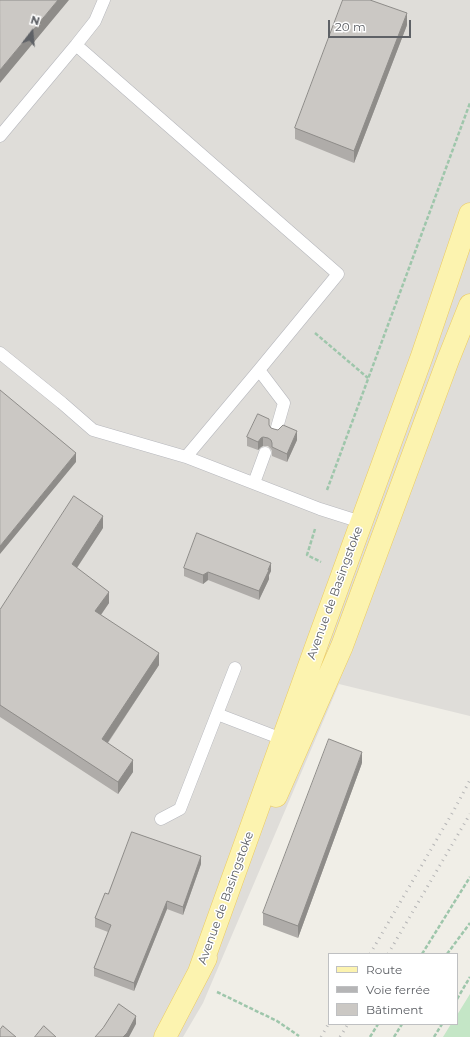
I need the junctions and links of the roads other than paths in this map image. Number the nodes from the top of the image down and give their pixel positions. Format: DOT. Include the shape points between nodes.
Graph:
graph roads {
  1 [pos="104,0"];
  2 [pos="76,45"];
  3 [pos="0,136"];
  4 [pos="470,214"];
  5 [pos="470,305"];
  6 [pos="0,353"];
  7 [pos="259,370"];
  8 [pos="276,431"];
  9 [pos="266,453"];
  10 [pos="186,457"];
  11 [pos="254,483"];
  12 [pos="361,522"];
  13 [pos="235,668"];
  14 [pos="217,714"];
  15 [pos="282,739"];
  16 [pos="161,819"];
  17 [pos="197,977"];
  18 [pos="165,1037"];
  1 -- 2 [label="lane" via="95,21"];
  2 -- 3 [label="lane"];
  2 -- 7 [label="lane" via="338,274"];
  4 -- 12 [label="main road, Avenue de Basingstoke"];
  5 -- 17 [label="main road, Avenue de Basingstoke" via="342,646"];
  6 -- 10 [label="lane" via="92,430"];
  7 -- 8 [label="lane" via="284,403"];
  7 -- 10 [label="lane"];
  9 -- 11 [label="lane"];
  10 -- 11 [label="lane"];
  11 -- 12 [label="lane"];
  12 -- 15 [label="main road, Avenue de Basingstoke"];
  13 -- 14 [label="lane"];
  14 -- 15 [label="lane"];
  14 -- 16 [label="lane" via="180,809"];
  15 -- 17 [label="main road, Avenue de Basingstoke"];
  17 -- 18 [label="main road, Avenue de Basingstoke"];
}
